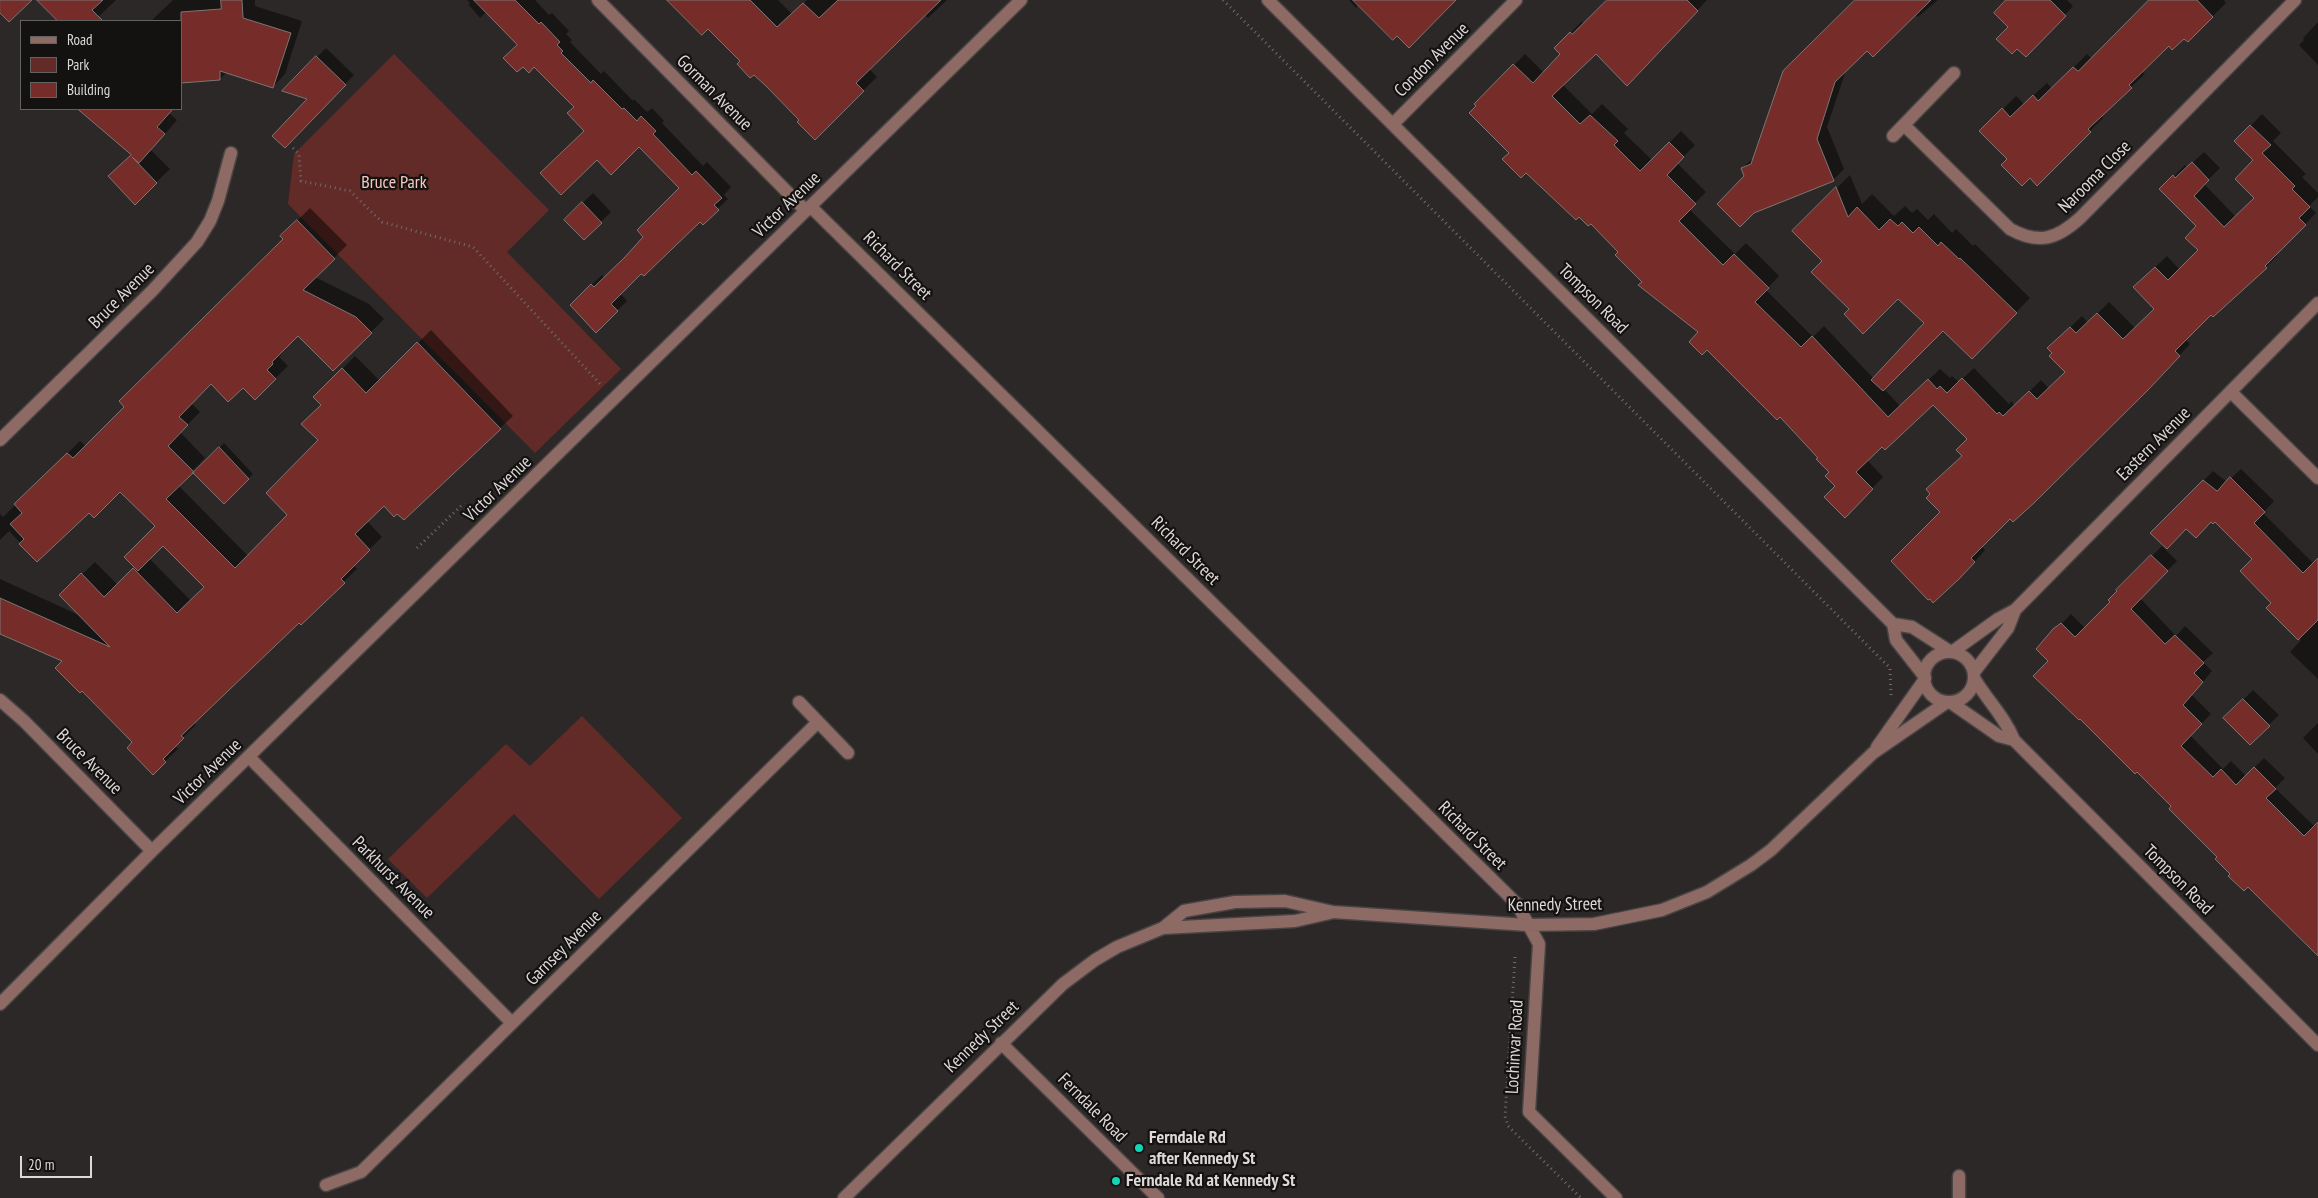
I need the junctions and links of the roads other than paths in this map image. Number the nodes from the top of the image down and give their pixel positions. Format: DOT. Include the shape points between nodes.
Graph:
graph roads {
  1 [pos="598,0"];
  2 [pos="1020,0"];
  3 [pos="1268,0"];
  4 [pos="1516,0"];
  5 [pos="2295,0"];
  6 [pos="1954,73"];
  7 [pos="1393,124"];
  8 [pos="1904,125"];
  9 [pos="1893,136"];
  10 [pos="231,152"];
  11 [pos="808,209"];
  12 [pos="2318,303"];
  13 [pos="2230,392"];
  14 [pos="0,440"];
  15 [pos="2318,478"];
  16 [pos="2015,610"];
  17 [pos="1894,624"];
  18 [pos="1952,652"];
  19 [pos="1974,675"];
  20 [pos="1925,678"];
  21 [pos="0,700"];
  22 [pos="799,702"];
  23 [pos="1949,702"];
  24 [pos="818,722"];
  25 [pos="2014,740"];
  26 [pos="848,753"];
  27 [pos="1873,753"];
  28 [pos="249,757"];
  29 [pos="152,851"];
  30 [pos="1333,912"];
  31 [pos="1527,925"];
  32 [pos="1163,928"];
  33 [pos="0,1004"];
  34 [pos="512,1023"];
  35 [pos="1001,1043"];
  36 [pos="2318,1044"];
  37 [pos="1959,1176"];
  38 [pos="326,1184"];
  39 [pos="844,1198"];
  40 [pos="1158,1198"];
  41 [pos="1616,1198"];
  42 [pos="1959,1198"];
  1 -- 11 [label="street, Gorman Avenue"];
  2 -- 11 [label="street, Victor Avenue"];
  3 -- 7 [label="street, Tompson Road"];
  4 -- 7 [label="street, Condon Avenue"];
  5 -- 8 [label="street, Narooma Close" via="2080,218 2053,237 2037,239 2010,229"];
  6 -- 8 [label="street"];
  7 -- 17 [label="street, Tompson Road"];
  8 -- 9 [label="street"];
  10 -- 14 [label="street, Bruce Avenue" via="218,201 197,242 152,292"];
  11 -- 28 [label="street, Victor Avenue"];
  11 -- 31 [label="street, Richard Street" via="1517,904"];
  12 -- 13 [label="street, Eastern Avenue"];
  13 -- 15 [label="street"];
  13 -- 16 [label="street, Eastern Avenue"];
  16 -- 18 [label="street, Eastern Avenue"];
  16 -- 19 [label="street, Eastern Avenue" via="2008,628"];
  17 -- 18 [label="street, Tompson Road" via="1912,627"];
  17 -- 20 [label="street, Tompson Road" via="1896,640"];
  18 -- 19 [label="street" via="1964,657"];
  18 -- 20 [label="street" via="1939,654 1929,662"];
  19 -- 23 [label="street" via="1967,695"];
  19 -- 25 [label="street, Tompson Road" via="1982,692 2008,724"];
  20 -- 23 [label="street" via="1932,695"];
  20 -- 27 [label="street, Kennedy Street"];
  21 -- 29 [label="street, Bruce Avenue" via="24,720"];
  22 -- 24 [label="street"];
  23 -- 25 [label="street, Tompson Road" via="1999,736"];
  23 -- 27 [label="street, Kennedy Street"];
  24 -- 26 [label="street"];
  24 -- 34 [label="street, Garnsey Avenue"];
  25 -- 36 [label="street, Tompson Road"];
  27 -- 31 [label="street, Kennedy Street" via="1770,850 1707,892 1662,910 1617,921 1572,926"];
  28 -- 29 [label="street, Victor Avenue"];
  28 -- 34 [label="street, Parkhurst Avenue"];
  29 -- 33 [label="street, Victor Avenue"];
  30 -- 31 [label="street, Kennedy Street"];
  30 -- 32 [label="street, Kennedy Street" via="1295,921"];
  30 -- 32 [label="street, Kennedy Street" via="1285,901 1235,902 1184,911"];
  31 -- 41 [label="street, Lochinvar Road" via="1539,944 1529,1112"];
  32 -- 35 [label="street, Kennedy Street" via="1095,960 1063,984"];
  34 -- 38 [label="street, Garnsey Avenue" via="361,1172"];
  35 -- 39 [label="street, Kennedy Street"];
  35 -- 40 [label="street, Ferndale Road"];
  37 -- 42 [label="street"];
}
